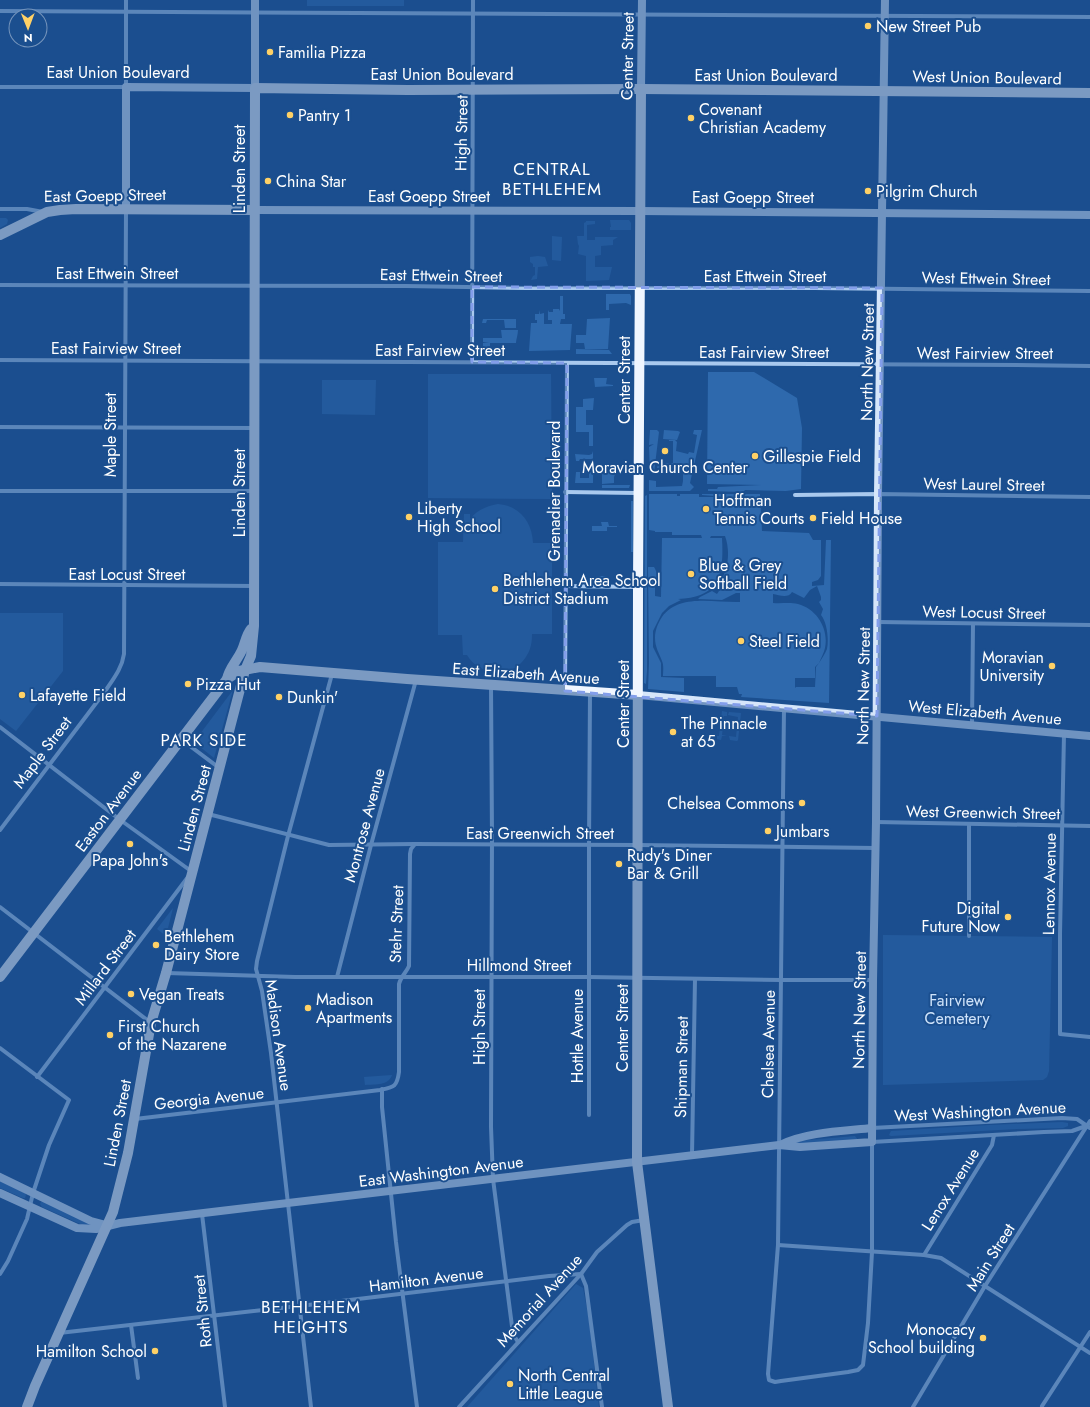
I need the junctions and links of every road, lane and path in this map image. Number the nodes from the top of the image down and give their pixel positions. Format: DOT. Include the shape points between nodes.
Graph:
graph roads {
  1 [pos="126,0"];
  2 [pos="255,0"];
  3 [pos="473,0"];
  4 [pos="642,0"];
  5 [pos="885,0"];
  6 [pos="0,11"];
  7 [pos="126,11"];
  8 [pos="255,12"];
  9 [pos="473,14"];
  10 [pos="642,14"];
  11 [pos="885,15"];
  12 [pos="1090,17"];
  13 [pos="0,87"];
  14 [pos="126,87"];
  15 [pos="255,88"];
  16 [pos="473,89"];
  17 [pos="641,89"];
  18 [pos="884,91"];
  19 [pos="1090,93"];
  20 [pos="0,209"];
  21 [pos="126,209"];
  22 [pos="254,210"];
  23 [pos="472,211"];
  24 [pos="640,211"];
  25 [pos="48,212"];
  26 [pos="882,213"];
  27 [pos="1090,215"];
  28 [pos="0,235"];
  29 [pos="0,285"];
  30 [pos="126,285"];
  31 [pos="254,286"];
  32 [pos="472,287"];
  33 [pos="640,287"];
  34 [pos="882,288"];
  35 [pos="1090,291"];
  36 [pos="0,360"];
  37 [pos="255,360"];
  38 [pos="124,361"];
  39 [pos="472,362"];
  40 [pos="567,363"];
  41 [pos="639,363"];
  42 [pos="880,364"];
  43 [pos="1090,366"];
  44 [pos="0,427"];
  45 [pos="124,428"];
  46 [pos="254,428"];
  47 [pos="0,491"];
  48 [pos="124,491"];
  49 [pos="254,491"];
  50 [pos="565,492"];
  51 [pos="639,493"];
  52 [pos="878,494"];
  53 [pos="795,495"];
  54 [pos="1090,497"];
  55 [pos="0,584"];
  56 [pos="124,586"];
  57 [pos="254,586"];
  58 [pos="565,586"];
  59 [pos="638,587"];
  60 [pos="878,622"];
  61 [pos="973,624"];
  62 [pos="1090,625"];
  63 [pos="254,626"];
  64 [pos="246,670"];
  65 [pos="332,674"];
  66 [pos="227,679"];
  67 [pos="417,680"];
  68 [pos="491,686"];
  69 [pos="565,691"];
  70 [pos="590,693"];
  71 [pos="638,695"];
  72 [pos="784,708"];
  73 [pos="877,716"];
  74 [pos="972,724"];
  75 [pos="0,728"];
  76 [pos="1064,734"];
  77 [pos="1090,736"];
  78 [pos="181,740"];
  79 [pos="50,765"];
  80 [pos="220,769"];
  81 [pos="208,814"];
  82 [pos="119,819"];
  83 [pos="876,822"];
  84 [pos="969,824"];
  85 [pos="1062,826"];
  86 [pos="1090,826"];
  87 [pos="0,830"];
  88 [pos="288,836"];
  89 [pos="415,844"];
  90 [pos="492,844"];
  91 [pos="371,845"];
  92 [pos="589,845"];
  93 [pos="637,845"];
  94 [pos="782,847"];
  95 [pos="875,848"];
  96 [pos="192,872"];
  97 [pos="0,907"];
  98 [pos="33,933"];
  99 [pos="969,936"];
  100 [pos="166,973"];
  101 [pos="259,975"];
  102 [pos="0,977"];
  103 [pos="337,977"];
  104 [pos="401,977"];
  105 [pos="588,977"];
  106 [pos="491,978"];
  107 [pos="637,978"];
  108 [pos="695,979"];
  109 [pos="781,980"];
  110 [pos="873,980"];
  111 [pos="104,988"];
  112 [pos="151,1023"];
  113 [pos="1090,1037"];
  114 [pos="0,1048"];
  115 [pos="37,1077"];
  116 [pos="382,1090"];
  117 [pos="276,1103"];
  118 [pos="589,1115"];
  119 [pos="134,1119"];
  120 [pos="1090,1121"];
  121 [pos="1088,1127"];
  122 [pos="872,1128"];
  123 [pos="994,1135"];
  124 [pos="872,1142"];
  125 [pos="779,1145"];
  126 [pos="692,1155"];
  127 [pos="637,1162"];
  128 [pos="0,1177"];
  129 [pos="493,1179"];
  130 [pos="391,1191"];
  131 [pos="0,1193"];
  132 [pos="33,1193"];
  133 [pos="288,1203"];
  134 [pos="29,1206"];
  135 [pos="202,1213"];
  136 [pos="644,1220"];
  137 [pos="106,1226"];
  138 [pos="778,1245"];
  139 [pos="872,1252"];
  140 [pos="924,1255"];
  141 [pos="0,1274"];
  142 [pos="580,1274"];
  143 [pos="506,1282"];
  144 [pos="985,1286"];
  145 [pos="403,1294"];
  146 [pos="299,1306"];
  147 [pos="214,1316"];
  148 [pos="131,1325"];
  149 [pos="1090,1332"];
  150 [pos="59,1333"];
  151 [pos="518,1342"];
  152 [pos="1080,1347"];
  153 [pos="1090,1353"];
  154 [pos="858,1370"];
  155 [pos="138,1378"];
  156 [pos="1042,1406"];
  157 [pos="27,1407"];
  158 [pos="225,1407"];
  159 [pos="311,1407"];
  160 [pos="417,1407"];
  161 [pos="459,1407"];
  162 [pos="602,1407"];
  163 [pos="668,1407"];
  164 [pos="913,1407"];
  1 -- 7 [label="street, Maple Street"];
  2 -- 8 [label="street, Linden Street"];
  3 -- 9 [label="street, High Street"];
  4 -- 10 [label="street, Center Street"];
  5 -- 11 [label="street, North New Street"];
  6 -- 7 [label="street"];
  7 -- 8 [label="street"];
  7 -- 14 [label="street, Maple Street"];
  8 -- 9 [label="street"];
  8 -- 15 [label="street, Linden Street"];
  9 -- 10 [label="street"];
  9 -- 16 [label="street, High Street"];
  10 -- 11 [label="street"];
  10 -- 17 [label="street, Center Street"];
  11 -- 12 [label="street"];
  11 -- 18 [label="street, North New Street"];
  13 -- 14 [label="street, East Union Boulevard"];
  14 -- 15 [label="street, East Union Boulevard"];
  14 -- 21 [label="street, Maple Street"];
  15 -- 16 [label="main road, East Union Boulevard"];
  15 -- 22 [label="main road, Linden Street"];
  16 -- 17 [label="main road, East Union Boulevard"];
  16 -- 23 [label="street, High Street"];
  17 -- 18 [label="main road, East Union Boulevard"];
  17 -- 24 [label="main road, Center Street"];
  18 -- 19 [label="main road, West Union Boulevard"];
  18 -- 26 [label="street, North New Street"];
  20 -- 25 [label="street, East Goepp Street"];
  21 -- 22 [label="main road, East Goepp Street"];
  21 -- 25 [label="main road, East Goepp Street" via="76,208"];
  21 -- 30 [label="street, Maple Street"];
  22 -- 23 [label="street, East Goepp Street"];
  22 -- 31 [label="main road, Linden Street"];
  23 -- 24 [label="street, East Goepp Street"];
  23 -- 32 [label="street, High Street"];
  24 -- 26 [label="street, East Goepp Street"];
  24 -- 33 [label="main road, Center Street"];
  25 -- 28 [label="main road"];
  26 -- 27 [label="street, East Goepp Street"];
  26 -- 34 [label="street, North New Street"];
  29 -- 30 [label="street, East Ettwein Street"];
  30 -- 31 [label="street, East Ettwein Street"];
  30 -- 38 [label="street, Maple Street"];
  31 -- 32 [label="street, East Ettwein Street"];
  31 -- 37 [label="main road, Linden Street"];
  32 -- 33 [label="street, East Ettwein Street"];
  32 -- 39 [label="street, High Street"];
  33 -- 34 [label="street, East Ettwein Street"];
  33 -- 41 [label="main road, Center Street"];
  34 -- 35 [label="street, West Ettwein Street"];
  34 -- 42 [label="street, North New Street"];
  36 -- 38 [label="street, East Fairview Street"];
  37 -- 38 [label="street, East Fairview Street"];
  37 -- 39 [label="street, East Fairview Street"];
  37 -- 46 [label="main road, Linden Street"];
  38 -- 45 [label="street, Maple Street"];
  39 -- 40 [label="street, East Fairview Street"];
  40 -- 41 [label="street, East Fairview Street"];
  40 -- 50 [label="street, Grenadier Boulevard"];
  41 -- 42 [label="street, East Fairview Street"];
  41 -- 51 [label="main road, Center Street"];
  42 -- 43 [label="street, West Fairview Street"];
  42 -- 52 [label="street, North New Street"];
  44 -- 45 [label="street"];
  45 -- 46 [label="street"];
  45 -- 48 [label="street, Maple Street"];
  46 -- 49 [label="main road, Linden Street"];
  47 -- 48 [label="street"];
  48 -- 49 [label="street"];
  48 -- 56 [label="street, Maple Street"];
  49 -- 57 [label="main road, Linden Street"];
  50 -- 51 [label="street"];
  50 -- 58 [label="street, Grenadier Boulevard"];
  51 -- 59 [label="main road, Center Street"];
  52 -- 53 [label="street, West Laurel Street"];
  52 -- 54 [label="street, West Laurel Street"];
  52 -- 60 [label="street, North New Street"];
  55 -- 56 [label="street, East Locust Street"];
  56 -- 57 [label="street, East Locust Street"];
  56 -- 79 [label="street, Maple Street" via="124,654 121,666"];
  57 -- 63 [label="main road, Linden Street"];
  58 -- 59 [label="street"];
  58 -- 69 [label="street, Grenadier Boulevard"];
  59 -- 71 [label="main road, Center Street"];
  60 -- 61 [label="street, West Locust Street"];
  60 -- 73 [label="street, North New Street"];
  61 -- 62 [label="street, West Locust Street"];
  61 -- 74 [label="street"];
  63 -- 64 [label="main road, Linden Street" via="251,656"];
  63 -- 66 [label="main road" via="248,632 242,650 228,671"];
  64 -- 65 [label="main road, East Elizabeth Avenue" via="260,666"];
  64 -- 66 [label="main road, Easton Avenue" via="239,671"];
  64 -- 80 [label="main road, Linden Street"];
  65 -- 67 [label="main road, East Elizabeth Avenue"];
  65 -- 88 [label="street, Madison Avenue"];
  66 -- 78 [label="main road, Easton Avenue"];
  67 -- 68 [label="main road, East Elizabeth Avenue"];
  67 -- 91 [label="street, Montrose Avenue"];
  68 -- 69 [label="main road, East Elizabeth Avenue"];
  68 -- 90 [label="street, High Street"];
  69 -- 70 [label="main road, East Elizabeth Avenue"];
  70 -- 71 [label="main road, East Elizabeth Avenue"];
  70 -- 92 [label="street, Hottle Avenue"];
  71 -- 72 [label="street, East Elizabeth Avenue"];
  71 -- 93 [label="main road, Center Street"];
  72 -- 73 [label="street, East Elizabeth Avenue"];
  72 -- 94 [label="street, Chelsea Avenue"];
  73 -- 74 [label="street, West Elizabeth Avenue"];
  73 -- 83 [label="street, North New Street"];
  74 -- 76 [label="street, West Elizabeth Avenue"];
  75 -- 79 [label="street"];
  76 -- 77 [label="street, West Elizabeth Avenue"];
  76 -- 85 [label="street, Lennox Avenue"];
  78 -- 80 [label="street"];
  78 -- 82 [label="main road, Easton Avenue"];
  79 -- 82 [label="street"];
  79 -- 87 [label="street, Maple Street"];
  80 -- 81 [label="main road, Linden Street"];
  81 -- 88 [label="street, East Greenwich Street"];
  81 -- 96 [label="main road, Linden Street"];
  82 -- 96 [label="street"];
  82 -- 98 [label="main road, Easton Avenue"];
  83 -- 84 [label="street, West Greenwich Street"];
  83 -- 95 [label="street, North New Street"];
  84 -- 85 [label="street, West Greenwich Street"];
  84 -- 99 [label="street"];
  85 -- 86 [label="street, West Greenwich Street"];
  85 -- 113 [label="street, Lennox Avenue" via="1060,1034"];
  88 -- 91 [label="street, East Greenwich Street" via="329,845"];
  88 -- 101 [label="street, Madison Avenue" via="257,961 256,969"];
  89 -- 90 [label="street, East Greenwich Street"];
  89 -- 91 [label="street, East Greenwich Street"];
  89 -- 104 [label="street, Stehr Street" via="410,854 409,966"];
  90 -- 92 [label="street, East Greenwich Street"];
  90 -- 106 [label="street, High Street"];
  91 -- 103 [label="street, Montrose Avenue"];
  92 -- 93 [label="street, East Greenwich Street"];
  92 -- 105 [label="street, Hottle Avenue"];
  93 -- 94 [label="street, East Greenwich Street"];
  93 -- 107 [label="main road, Center Street"];
  94 -- 95 [label="street, East Greenwich Street"];
  94 -- 109 [label="street, Chelsea Avenue"];
  95 -- 110 [label="street, North New Street"];
  96 -- 100 [label="main road, Linden Street"];
  96 -- 111 [label="street, Millard Street"];
  97 -- 98 [label="street"];
  98 -- 102 [label="main road, Easton Avenue"];
  98 -- 111 [label="street"];
  100 -- 101 [label="street, Hillmond Street"];
  100 -- 112 [label="main road, Linden Street"];
  101 -- 103 [label="street, Hillmond Street"];
  101 -- 117 [label="street, Madison Avenue"];
  103 -- 104 [label="street, Hillmond Street"];
  104 -- 106 [label="street, Hillmond Street"];
  104 -- 116 [label="street, Stehr Street" via="398,1079 392,1088"];
  105 -- 106 [label="street, Hillmond Street"];
  105 -- 107 [label="street, Hillmond Street"];
  105 -- 118 [label="street, Hottle Avenue"];
  106 -- 129 [label="street, High Street"];
  107 -- 108 [label="street, Hillmond Street"];
  107 -- 127 [label="main road, Center Street"];
  108 -- 109 [label="street, Hillmond Street"];
  108 -- 126 [label="street, Shipman Street"];
  109 -- 110 [label="street, Hillmond Street"];
  109 -- 125 [label="street, Chelsea Avenue"];
  110 -- 122 [label="street, North New Street"];
  111 -- 112 [label="street"];
  111 -- 115 [label="street, Millard Street"];
  112 -- 119 [label="main road, Linden Street"];
  114 -- 115 [label="street"];
  115 -- 132 [label="street" via="70,1100 49,1145"];
  116 -- 117 [label="street, Georgia Avenue"];
  116 -- 130 [label="street"];
  117 -- 119 [label="street, Georgia Avenue"];
  117 -- 133 [label="street, Madison Avenue"];
  119 -- 137 [label="main road, Linden Street" via="119,1191"];
  120 -- 121 [label="street, Main Street"];
  121 -- 122 [label="street, West Washington Avenue" via="1077,1119 1062,1118"];
  121 -- 123 [label="street, West Washington Avenue" via="1072,1131"];
  121 -- 144 [label="street, Main Street"];
  122 -- 124 [label="street, North New Street"];
  122 -- 125 [label="street, East Washington Avenue" via="790,1139"];
  123 -- 124 [label="street, West Washington Avenue"];
  123 -- 140 [label="street, Lenox Avenue" via="992,1145"];
  124 -- 125 [label="street, East Washington Avenue" via="800,1147"];
  124 -- 139 [label="street, North New Street"];
  125 -- 126 [label="street, East Washington Avenue"];
  125 -- 138 [label="street, Chelsea Avenue"];
  126 -- 127 [label="street, East Washington Avenue"];
  127 -- 129 [label="street, East Washington Avenue"];
  127 -- 136 [label="main road, Center Street"];
  128 -- 132 [label="street, East Washington Avenue"];
  129 -- 130 [label="street, East Washington Avenue"];
  129 -- 143 [label="street, High Street"];
  130 -- 133 [label="street, East Washington Avenue"];
  130 -- 145 [label="street"];
  131 -- 134 [label="street, East Washington Avenue"];
  132 -- 134 [label="street"];
  132 -- 137 [label="street, East Washington Avenue" via="92,1222"];
  133 -- 135 [label="street, East Washington Avenue"];
  133 -- 146 [label="street, Madison Avenue"];
  134 -- 137 [label="street, East Washington Avenue" via="77,1228 96,1229"];
  134 -- 141 [label="street" via="17,1242"];
  135 -- 137 [label="street, East Washington Avenue"];
  135 -- 147 [label="street, Roth Street"];
  136 -- 142 [label="street, Memorial Avenue" via="627,1225 597,1252"];
  136 -- 163 [label="main road, Center Street"];
  137 -- 150 [label="main road, Linden Street"];
  138 -- 139 [label="street"];
  138 -- 154 [label="street, Chelsea Avenue" via="769,1380 775,1382"];
  139 -- 140 [label="street"];
  139 -- 154 [label="street, North New Street" via="868,1323 863,1365"];
  140 -- 144 [label="street" via="941,1258"];
  142 -- 143 [label="street, Hamilton Avenue"];
  142 -- 151 [label="street, Memorial Avenue"];
  142 -- 162 [label="street" via="586,1286"];
  143 -- 145 [label="street, Hamilton Avenue"];
  143 -- 151 [label="street, High Street" via="513,1334"];
  144 -- 152 [label="street"];
  144 -- 164 [label="street, Main Street"];
  145 -- 146 [label="street, Hamilton Avenue"];
  145 -- 160 [label="street"];
  146 -- 147 [label="street, Hamilton Avenue"];
  146 -- 159 [label="street, Madison Avenue"];
  147 -- 148 [label="street, Hamilton Avenue"];
  147 -- 158 [label="street, Roth Street"];
  148 -- 150 [label="street, Hamilton Avenue"];
  148 -- 155 [label="street"];
  149 -- 152 [label="street"];
  150 -- 157 [label="main road, Linden Street"];
  151 -- 161 [label="street, Memorial Avenue"];
  152 -- 153 [label="street"];
  152 -- 156 [label="street"];
}
